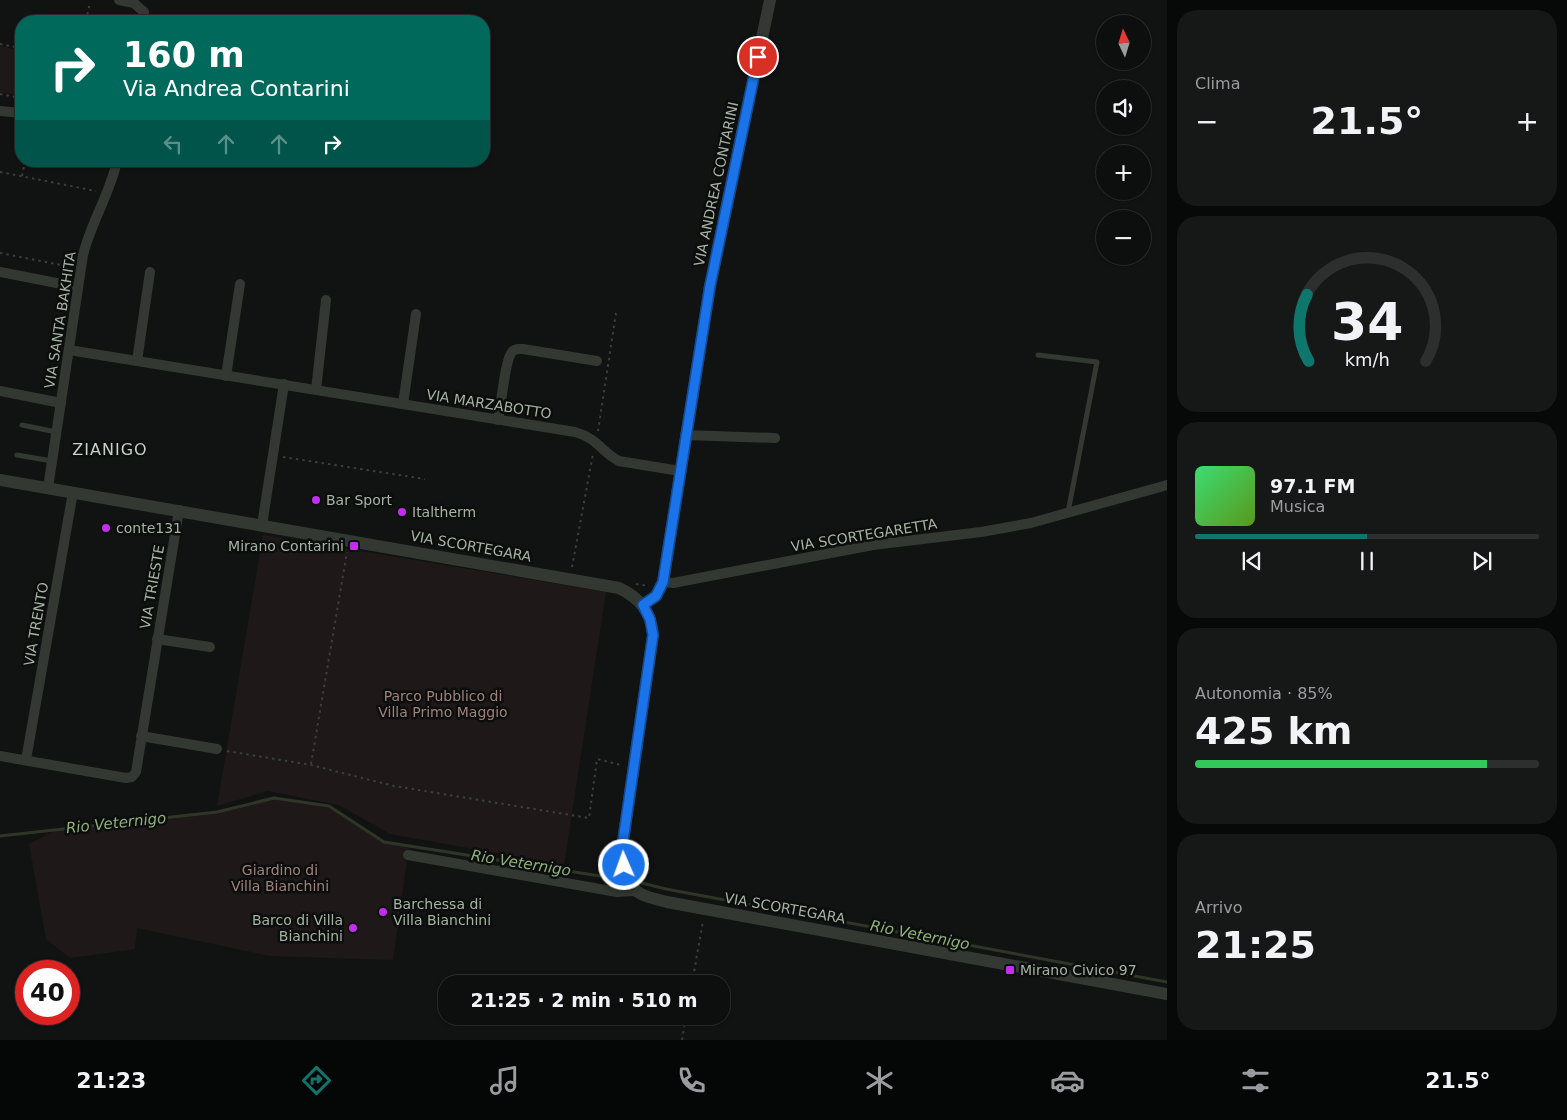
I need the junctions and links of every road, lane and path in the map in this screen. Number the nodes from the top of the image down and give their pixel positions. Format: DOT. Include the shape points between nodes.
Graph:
graph roads {
  1 [pos="119,0"];
  2 [pos="770,0"];
  3 [pos="90,2"];
  4 [pos="87,15"];
  5 [pos="144,15"];
  6 [pos="0,44"];
  7 [pos="15,47"];
  8 [pos="0,94"];
  9 [pos="15,97"];
  10 [pos="0,110"];
  11 [pos="15,112"];
  12 [pos="24,167"];
  13 [pos="115,167"];
  14 [pos="0,172"];
  15 [pos="22,176"];
  16 [pos="100,192"];
  17 [pos="0,253"];
  18 [pos="74,268"];
  19 [pos="150,272"];
  20 [pos="1,275"];
  21 [pos="240,284"];
  22 [pos="77,287"];
  23 [pos="326,300"];
  24 [pos="616,313"];
  25 [pos="416,314"];
  26 [pos="68,350"];
  27 [pos="1038,355"];
  28 [pos="597,361"];
  29 [pos="137,362"];
  30 [pos="226,376"];
  31 [pos="284,384"];
  32 [pos="0,390"];
  33 [pos="316,390"];
  34 [pos="61,403"];
  35 [pos="403,404"];
  36 [pos="498,420"];
  37 [pos="22,425"];
  38 [pos="598,431"];
  39 [pos="56,432"];
  40 [pos="686,435"];
  41 [pos="774,438"];
  42 [pos="594,449"];
  43 [pos="17,455"];
  44 [pos="273,455"];
  45 [pos="52,461"];
  46 [pos="680,470"];
  47 [pos="425,479"];
  48 [pos="0,480"];
  49 [pos="1167,485"];
  50 [pos="48,488"];
  51 [pos="73,492"];
  52 [pos="179,510"];
  53 [pos="1068,512"];
  54 [pos="262,525"];
  55 [pos="349,540"];
  56 [pos="572,568"];
  57 [pos="663,582"];
  58 [pos="643,605"];
  59 [pos="158,639"];
  60 [pos="210,647"];
  61 [pos="142,736"];
  62 [pos="217,749"];
  63 [pos="0,756"];
  64 [pos="26,760"];
  65 [pos="311,765"];
  66 [pos="633,768"];
  67 [pos="408,855"];
  68 [pos="633,888"];
  69 [pos="705,909"];
  70 [pos="694,975"];
  71 [pos="1167,994"];
  72 [pos="684,1025"];
  73 [pos="682,1040"];
  1 -- 5 [label="street" via="134,3"];
  2 -- 40 [label="street, VIA ANDREA CONTARINI" via="710,286"];
  3 -- 4 [label="path"];
  6 -- 7 [label="path"];
  8 -- 9 [label="path"];
  10 -- 11 [label="street"];
  12 -- 15 [label="path"];
  13 -- 22 [label="street, VIA SANTA BAKHITA" via="109,191 84,248"];
  14 -- 15 [label="path"];
  15 -- 16 [label="path"];
  17 -- 18 [label="path"];
  19 -- 29 [label="street"];
  20 -- 22 [label="street"];
  21 -- 30 [label="street"];
  22 -- 26 [label="street, VIA SANTA BAKHITA"];
  23 -- 33 [label="street"];
  24 -- 38 [label="path"];
  25 -- 35 [label="street"];
  26 -- 29 [label="street, VIA MARZABOTTO"];
  26 -- 34 [label="street, VIA SANTA BAKHITA"];
  27 -- 53 [label="lane" via="1097,362"];
  28 -- 36 [label="street" via="514,350 508,363"];
  29 -- 30 [label="street, VIA MARZABOTTO"];
  30 -- 31 [label="street, VIA MARZABOTTO"];
  31 -- 33 [label="street, VIA MARZABOTTO"];
  31 -- 44 [label="street"];
  32 -- 34 [label="street"];
  33 -- 35 [label="street, VIA MARZABOTTO"];
  34 -- 39 [label="street, VIA SANTA BAKHITA"];
  35 -- 36 [label="street, VIA MARZABOTTO"];
  36 -- 46 [label="street, VIA MARZABOTTO" via="583,434 619,461"];
  37 -- 39 [label="lane"];
  39 -- 45 [label="street, VIA SANTA BAKHITA"];
  40 -- 41 [label="street"];
  40 -- 46 [label="street, VIA ANDREA CONTARINI"];
  42 -- 56 [label="path"];
  43 -- 45 [label="lane"];
  44 -- 47 [label="path"];
  44 -- 54 [label="street"];
  45 -- 50 [label="street, VIA SANTA BAKHITA"];
  46 -- 57 [label="street, VIA ANDREA CONTARINI"];
  48 -- 50 [label="street, VIA SCORTEGARA"];
  49 -- 53 [label="street, VIA SCORTEGARETTA"];
  50 -- 51 [label="street, VIA SCORTEGARA"];
  51 -- 52 [label="street, VIA SCORTEGARA"];
  51 -- 64 [label="street, VIA TRENTO"];
  52 -- 54 [label="street, VIA SCORTEGARA"];
  52 -- 59 [label="street, VIA TRIESTE"];
  53 -- 57 [label="street, VIA SCORTEGARETTA" via="1031,523 873,545 673,583"];
  54 -- 55 [label="street, VIA SCORTEGARA"];
  55 -- 58 [label="street, VIA SCORTEGARA" via="620,588"];
  55 -- 65 [label="path"];
  57 -- 58 [label="street, VIA ANDREA CONTARINI" via="656,596"];
  58 -- 66 [label="street" via="653,635"];
  59 -- 60 [label="street, VIA TRIESTE"];
  59 -- 61 [label="street, VIA TRIESTE"];
  61 -- 62 [label="street"];
  61 -- 64 [label="street, VIA TRIESTE" via="136,772 132,777"];
  62 -- 65 [label="path"];
  63 -- 64 [label="street"];
  65 -- 66 [label="path" via="394,786 589,818 597,759"];
  66 -- 68 [label="street" via="622,851 625,872"];
  67 -- 68 [label="street, VIA SCORTEGARA" via="617,892"];
  68 -- 69 [label="street, VIA SCORTEGARA" via="642,895 659,900"];
  69 -- 70 [label="path"];
  69 -- 71 [label="street, VIA SCORTEGARA"];
  72 -- 73 [label="path"];
}
